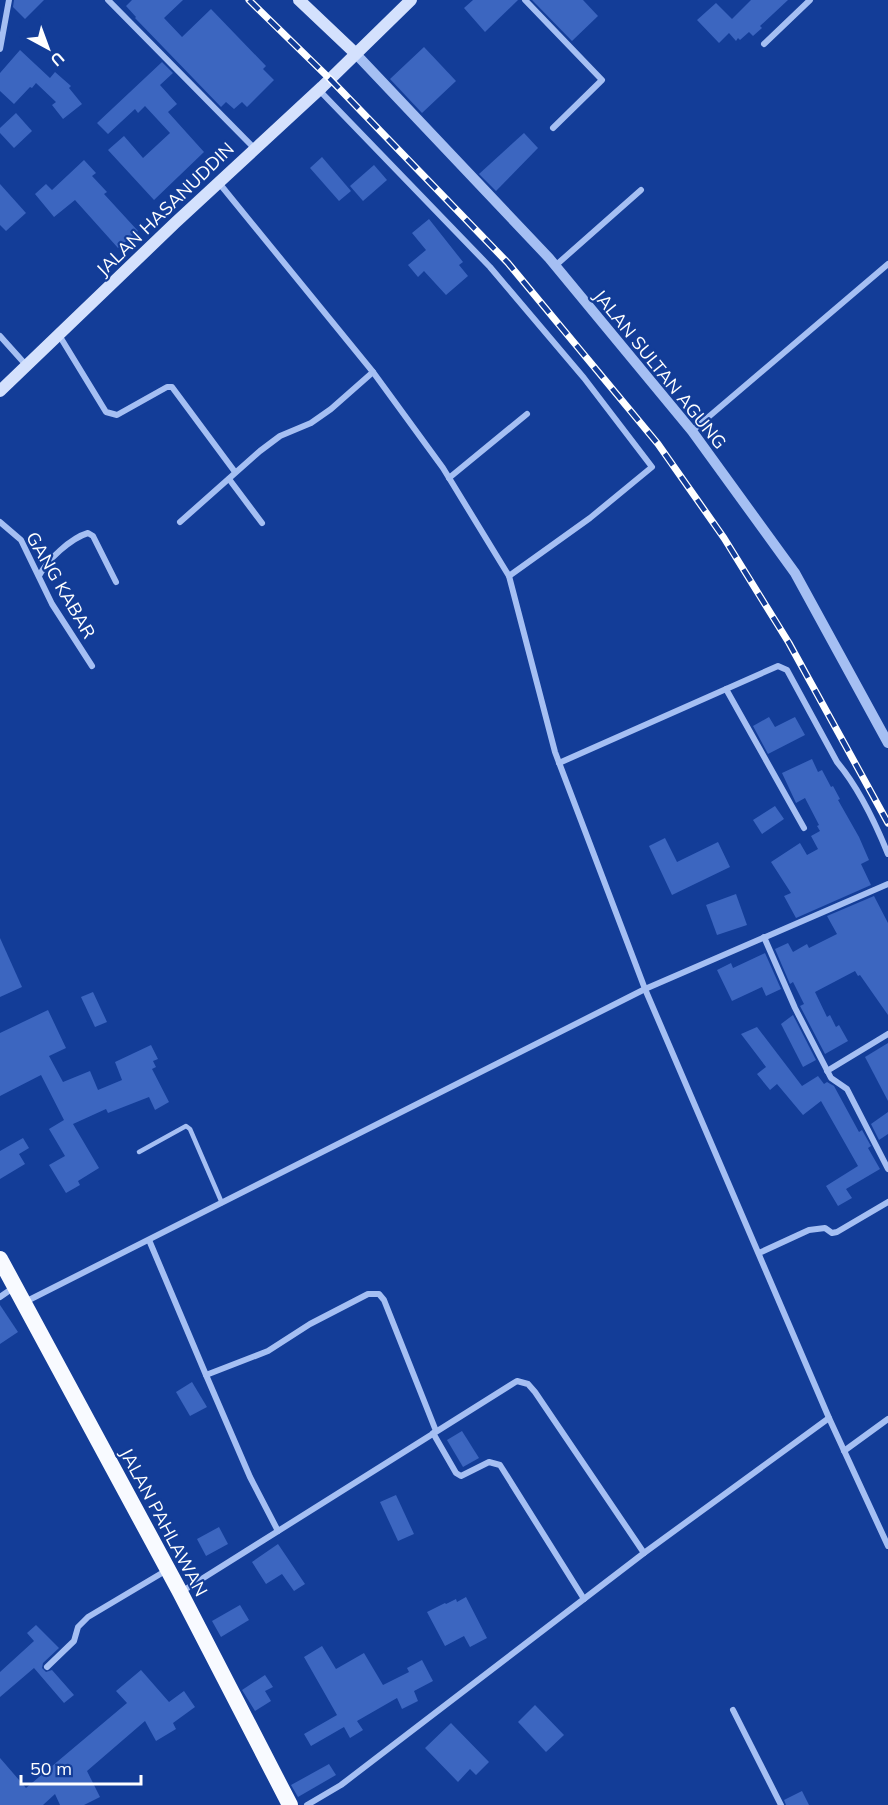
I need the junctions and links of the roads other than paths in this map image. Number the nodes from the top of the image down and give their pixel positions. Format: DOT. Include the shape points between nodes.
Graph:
graph roads {
  1 [pos="9,0"];
  2 [pos="108,0"];
  3 [pos="299,0"];
  4 [pos="411,0"];
  5 [pos="525,0"];
  6 [pos="810,0"];
  7 [pos="764,44"];
  8 [pos="0,49"];
  9 [pos="355,53"];
  10 [pos="319,90"];
  11 [pos="553,128"];
  12 [pos="254,148"];
  13 [pos="219,183"];
  14 [pos="640,190"];
  15 [pos="888,264"];
  16 [pos="555,266"];
  17 [pos="59,335"];
  18 [pos="0,336"];
  19 [pos="27,366"];
  20 [pos="372,372"];
  21 [pos="0,392"];
  22 [pos="527,414"];
  23 [pos="692,431"];
  24 [pos="235,472"];
  25 [pos="449,478"];
  26 [pos="229,479"];
  27 [pos="0,522"];
  28 [pos="180,522"];
  29 [pos="262,524"];
  30 [pos="39,576"];
  31 [pos="510,576"];
  32 [pos="116,582"];
  33 [pos="92,666"];
  34 [pos="726,689"];
  35 [pos="887,740"];
  36 [pos="559,763"];
  37 [pos="804,828"];
  38 [pos="888,854"];
  39 [pos="888,884"];
  40 [pos="764,937"];
  41 [pos="645,989"];
  42 [pos="888,1034"];
  43 [pos="827,1071"];
  44 [pos="139,1152"];
  45 [pos="888,1169"];
  46 [pos="888,1202"];
  47 [pos="222,1203"];
  48 [pos="149,1240"];
  49 [pos="759,1253"];
  50 [pos="0,1259"];
  51 [pos="16,1286"];
  52 [pos="0,1297"];
  53 [pos="25,1303"];
  54 [pos="206,1374"];
  55 [pos="829,1418"];
  56 [pos="888,1419"];
  57 [pos="434,1432"];
  58 [pos="844,1451"];
  59 [pos="278,1531"];
  60 [pos="888,1546"];
  61 [pos="644,1553"];
  62 [pos="167,1570"];
  63 [pos="180,1592"];
  64 [pos="584,1599"];
  65 [pos="47,1667"];
  66 [pos="733,1710"];
  67 [pos="290,1805"];
  68 [pos="307,1805"];
  69 [pos="781,1805"];
  1 -- 8 [label="street"];
  2 -- 12 [label="street"];
  3 -- 9 [label="main road"];
  4 -- 9 [label="main road, JALAN HASANUDDIN"];
  5 -- 11 [label="street" via="602,80"];
  6 -- 7 [label="street"];
  9 -- 10 [label="main road, JALAN HASANUDDIN"];
  9 -- 16 [label="street, JALAN SULTAN AGUNG"];
  10 -- 12 [label="main road, JALAN HASANUDDIN"];
  10 -- 31 [label="street" via="490,267 584,378 652,467"];
  12 -- 13 [label="main road, JALAN HASANUDDIN"];
  13 -- 17 [label="main road, JALAN HASANUDDIN"];
  13 -- 20 [label="street"];
  14 -- 16 [label="street"];
  15 -- 23 [label="street"];
  16 -- 23 [label="street, JALAN SULTAN AGUNG"];
  17 -- 19 [label="main road, JALAN HASANUDDIN"];
  17 -- 24 [label="street" via="106,412 117,415 172,387"];
  18 -- 19 [label="street"];
  19 -- 21 [label="main road, JALAN HASANUDDIN"];
  20 -- 24 [label="street" via="331,409 311,423 280,436"];
  20 -- 25 [label="street"];
  22 -- 25 [label="street"];
  23 -- 35 [label="street, JALAN SULTAN AGUNG" via="795,573"];
  24 -- 26 [label="street"];
  25 -- 31 [label="street"];
  26 -- 28 [label="street"];
  26 -- 29 [label="street"];
  27 -- 30 [label="street, GANG KABAR" via="21,540"];
  30 -- 32 [label="street" via="49,560 88,533"];
  30 -- 33 [label="street, GANG KABAR" via="52,604"];
  31 -- 36 [label="street"];
  34 -- 36 [label="street"];
  34 -- 37 [label="street"];
  34 -- 38 [label="street" via="778,666 788,670 837,762 848,774"];
  36 -- 41 [label="street"];
  39 -- 40 [label="street"];
  40 -- 41 [label="street"];
  40 -- 43 [label="street"];
  41 -- 47 [label="street"];
  41 -- 49 [label="street"];
  42 -- 43 [label="street"];
  43 -- 45 [label="street" via="847,1089"];
  44 -- 47 [label="lane" via="186,1126"];
  46 -- 49 [label="street" via="837,1232 820,1227"];
  47 -- 48 [label="street"];
  48 -- 53 [label="street"];
  48 -- 54 [label="street"];
  49 -- 55 [label="street"];
  50 -- 51 [label="highway, JALAN PAHLAWAN"];
  51 -- 52 [label="street"];
  51 -- 53 [label="highway, JALAN PAHLAWAN"];
  53 -- 62 [label="highway, JALAN PAHLAWAN"];
  54 -- 57 [label="street" via="268,1351 368,1294 379,1294"];
  54 -- 59 [label="street"];
  55 -- 58 [label="street"];
  55 -- 61 [label="street"];
  56 -- 58 [label="street"];
  57 -- 59 [label="street"];
  57 -- 61 [label="street" via="517,1381 528,1384"];
  57 -- 64 [label="street" via="461,1476 489,1462 500,1465"];
  58 -- 60 [label="street"];
  59 -- 63 [label="street"];
  61 -- 64 [label="street"];
  62 -- 63 [label="highway, JALAN PAHLAWAN"];
  62 -- 65 [label="street" via="81,1623 74,1641"];
  63 -- 67 [label="highway, JALAN PAHLAWAN"];
  64 -- 68 [label="street" via="341,1785"];
  66 -- 69 [label="street"];
}
